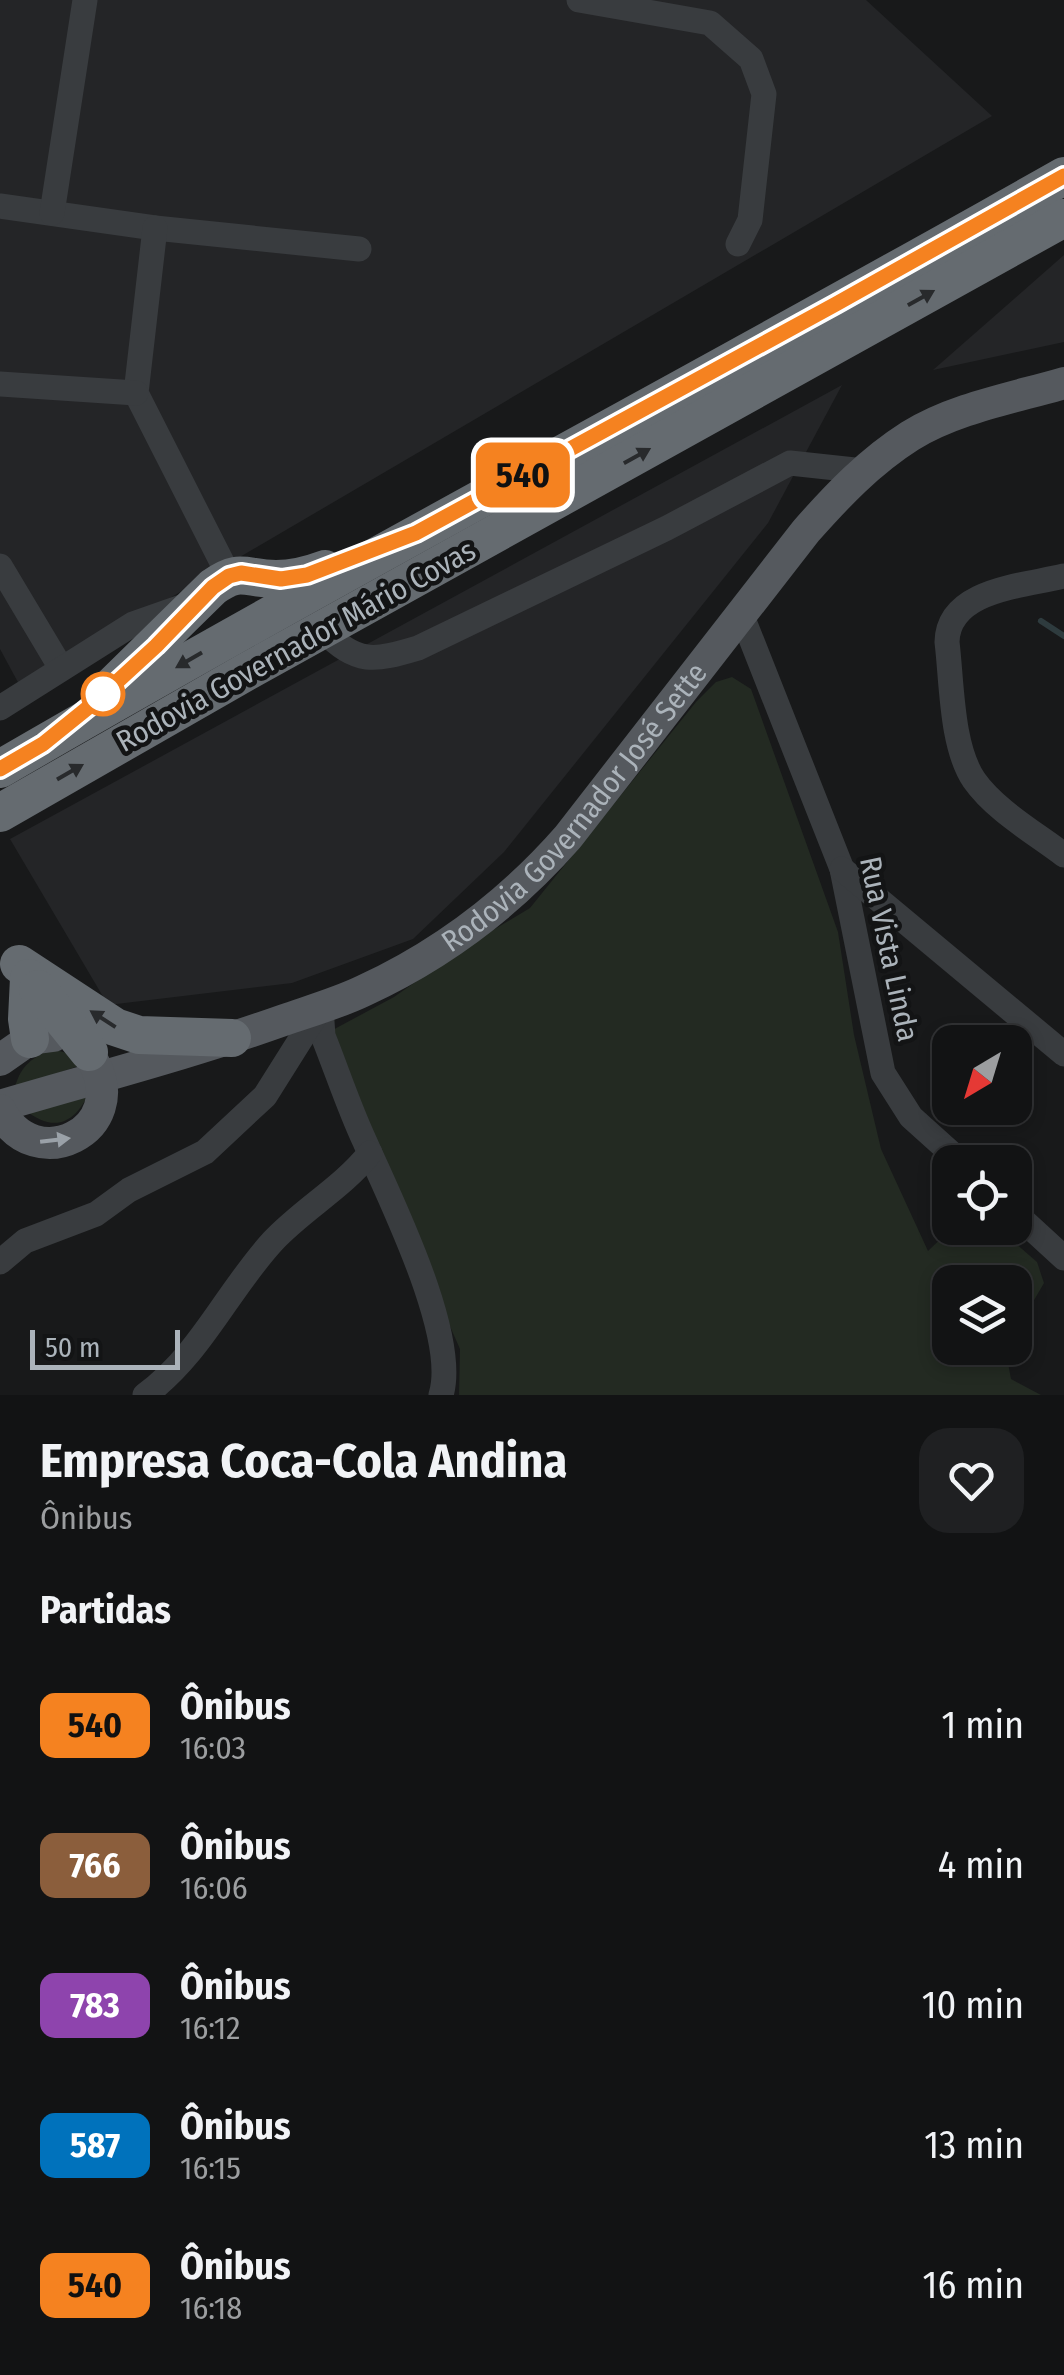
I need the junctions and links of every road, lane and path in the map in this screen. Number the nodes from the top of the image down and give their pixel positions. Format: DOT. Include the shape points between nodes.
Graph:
graph roads {
  1 [pos="85,0"];
  2 [pos="579,0"];
  3 [pos="1064,176"];
  4 [pos="0,206"];
  5 [pos="52,213"];
  6 [pos="1064,218"];
  7 [pos="155,228"];
  8 [pos="738,244"];
  9 [pos="360,250"];
  10 [pos="1064,383"];
  11 [pos="0,384"];
  12 [pos="136,393"];
  13 [pos="864,471"];
  14 [pos="416,533"];
  15 [pos="0,566"];
  16 [pos="243,576"];
  17 [pos="1064,576"];
  18 [pos="274,612"];
  19 [pos="742,616"];
  20 [pos="323,630"];
  21 [pos="145,634"];
  22 [pos="61,668"];
  23 [pos="246,672"];
  24 [pos="0,708"];
  25 [pos="43,744"];
  26 [pos="0,768"];
  27 [pos="0,813"];
  28 [pos="1064,855"];
  29 [pos="842,869"];
  30 [pos="16,963"];
  31 [pos="321,1007"];
  32 [pos="232,1038"];
  33 [pos="1064,1054"];
  34 [pos="9,1057"];
  35 [pos="98,1076"];
  36 [pos="4,1120"];
  37 [pos="942,1145"];
  38 [pos="370,1153"];
  39 [pos="1032,1228"];
  40 [pos="1064,1258"];
  41 [pos="0,1262"];
  42 [pos="144,1395"];
  43 [pos="441,1395"];
  1 -- 5 [label="street"];
  2 -- 8 [label="street" via="710,23 751,59 764,94 750,220"];
  3 -- 14 [label="highway, Rodovia Governador Mário Covas"];
  4 -- 5 [label="street"];
  5 -- 7 [label="street"];
  20 -- 6 [label="highway, Rodovia Governador Mário Covas, one-way"];
  7 -- 9 [label="street"];
  7 -- 12 [label="street"];
  10 -- 13 [label="main road, Rodovia Governador José Sette" via="950,417"];
  11 -- 12 [label="street"];
  12 -- 16 [label="street"];
  13 -- 19 [label="main road, Rodovia Governador José Sette" via="806,530"];
  13 -- 20 [label="street" via="790,463 418,648 385,658 366,659 340,648"];
  14 -- 16 [label="highway" via="322,571 281,579"];
  14 -- 18 [label="highway, Rodovia Governador Mário Covas"];
  15 -- 22 [label="street"];
  16 -- 18 [label="highway" via="274,596"];
  16 -- 21 [label="highway"];
  17 -- 28 [label="street" via="972,600 948,628 960,743 975,782"];
  18 -- 23 [label="highway" via="270,633"];
  18 -- 25 [label="highway, Rodovia Governador Mário Covas, one-way"];
  19 -- 29 [label="street, Rua Vista Linda"];
  19 -- 31 [label="main road, Rodovia Governador José Sette" via="530,878 412,966"];
  20 -- 23 [label="highway, Rodovia Governador Mário Covas"];
  21 -- 22 [label="street"];
  21 -- 25 [label="highway" via="95,702"];
  22 -- 24 [label="street"];
  27 -- 23 [label="highway, Rodovia Governador Mário Covas, one-way"];
  25 -- 26 [label="highway, Rodovia Governador Mário Covas"];
  29 -- 33 [label="street"];
  29 -- 37 [label="street, Rua Vista Linda" via="883,1073 911,1117"];
  32 -- 30 [label="highway, one-way" via="139,1035 115,1027"];
  30 -- 34 [label="highway" via="27,1019"];
  30 -- 35 [label="highway"];
  31 -- 32 [label="main road, Rodovia Governador José Sette"];
  31 -- 38 [label="street" via="322,1036"];
  31 -- 41 [label="street" via="265,1096 205,1152 96,1214 25,1241"];
  32 -- 35 [label="main road, Rodovia Governador José Sette"];
  34 -- 35 [label="main road" via="51,1036 72,1040"];
  35 -- 36 [label="main road"];
  36 -- 35 [label="main road, one-way" via="34,1142 76,1137 93,1123"];
  38 -- 42 [label="street" via="273,1241 173,1374"];
  38 -- 43 [label="street" via="435,1316 445,1362"];
  39 -- 40 [label="street"];
}
